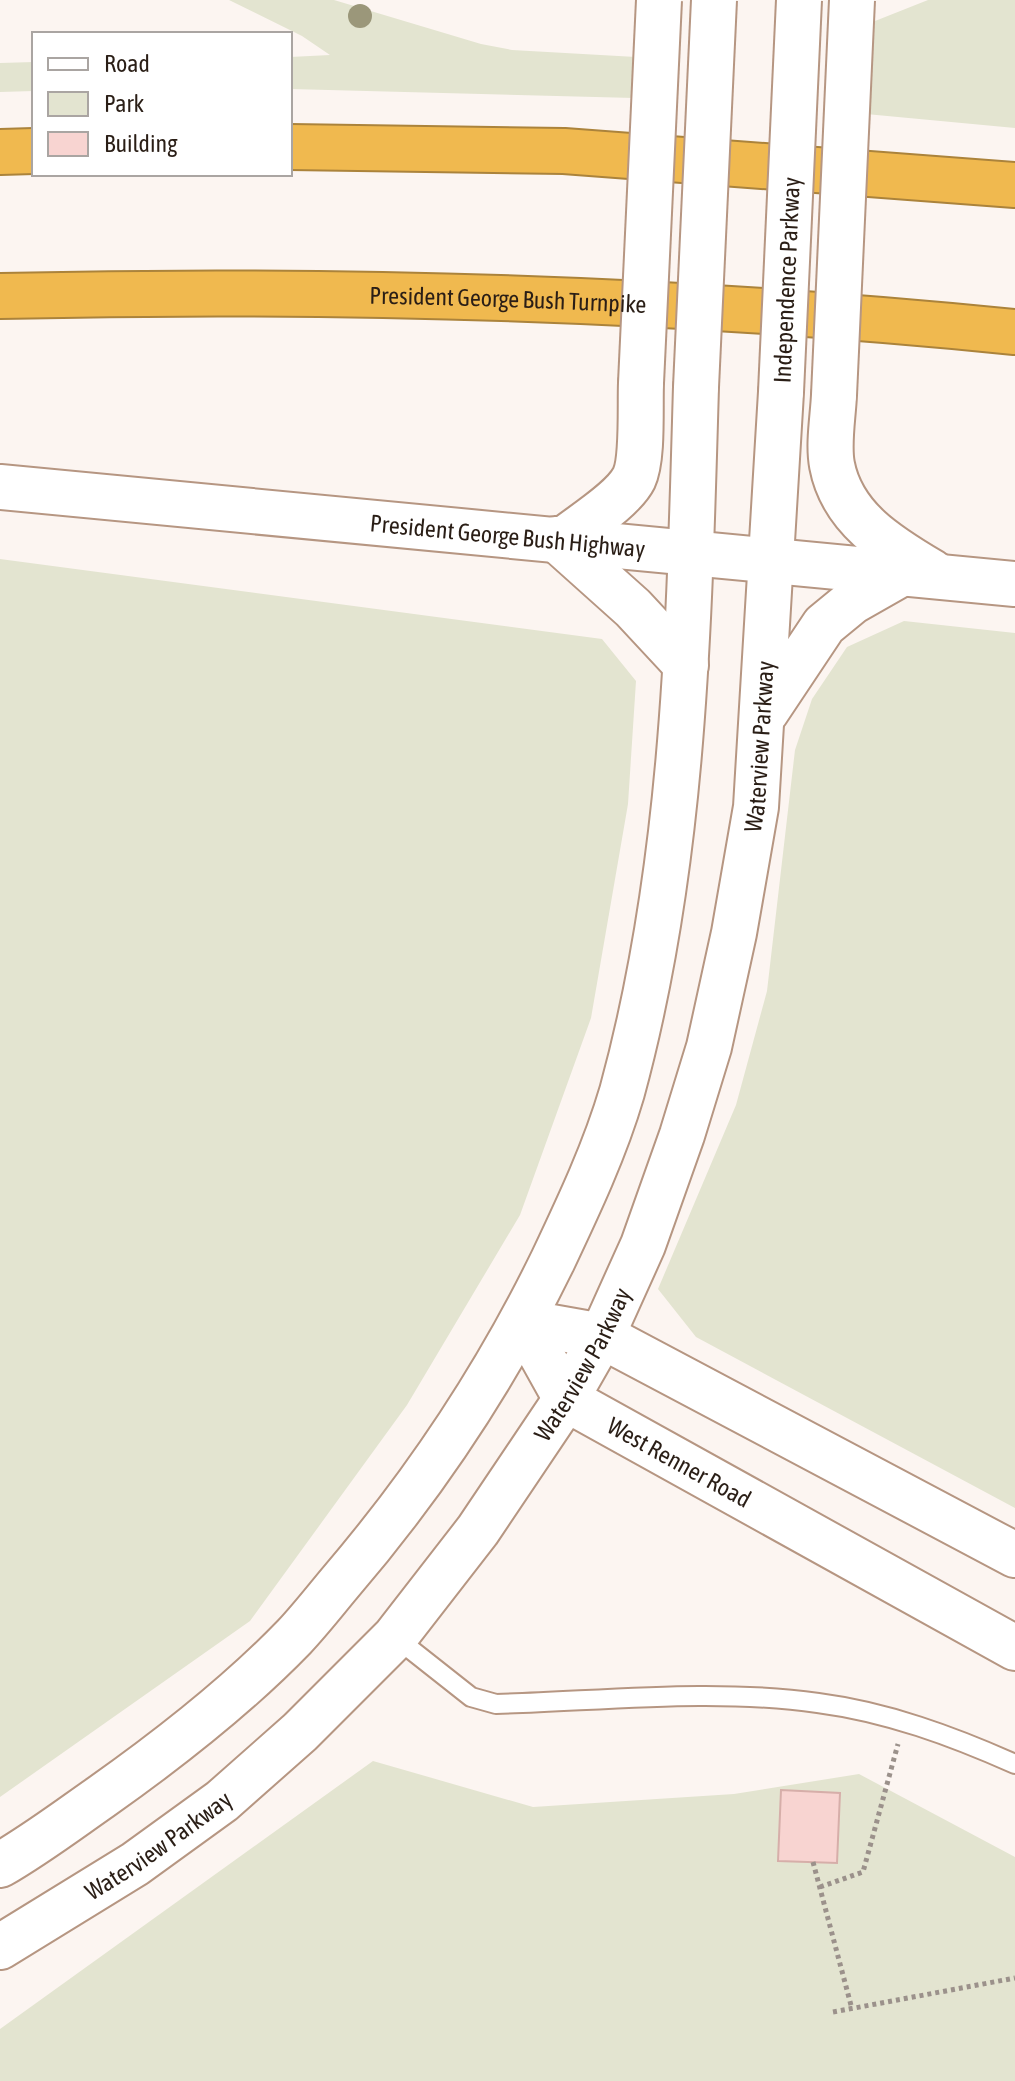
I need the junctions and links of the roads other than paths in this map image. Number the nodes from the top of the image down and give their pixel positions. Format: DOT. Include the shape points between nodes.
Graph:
graph roads {
  1 [pos="659,0"];
  2 [pos="714,0"];
  3 [pos="799,0"];
  4 [pos="852,0"];
  5 [pos="292,147"];
  6 [pos="32,151"];
  7 [pos="0,152"];
  8 [pos="1015,185"];
  9 [pos="0,296"];
  10 [pos="1015,332"];
  11 [pos="0,487"];
  12 [pos="560,540"];
  13 [pos="691,553"];
  14 [pos="772,560"];
  15 [pos="921,574"];
  16 [pos="1015,584"];
  17 [pos="686,665"];
  18 [pos="763,717"];
  19 [pos="523,1322"];
  20 [pos="602,1336"];
  21 [pos="566,1399"];
  22 [pos="1015,1555"];
  23 [pos="395,1637"];
  24 [pos="1015,1648"];
  25 [pos="1015,1764"];
  26 [pos="0,1865"];
  27 [pos="0,1947"];
  1 -- 12 [label="main road, bridge" via="637,463 623,493"];
  2 -- 13 [label="main road, bridge"];
  3 -- 14 [label="main road, Independence Parkway, bridge"];
  4 -- 15 [label="main road, bridge" via="831,463 841,495 863,525"];
  5 -- 8 [label="highway" via="564,151"];
  6 -- 7 [label="highway"];
  9 -- 10 [label="highway, President George Bush Turnpike" via="299,293 531,299"];
  11 -- 12 [label="main road, President George Bush Highway"];
  12 -- 13 [label="main road, President George Bush Highway"];
  12 -- 17 [label="main road"];
  13 -- 14 [label="main road, President George Bush Highway"];
  13 -- 17 [label="main road"];
  14 -- 15 [label="main road, President George Bush Highway"];
  14 -- 18 [label="main road, Waterview Parkway"];
  15 -- 16 [label="main road, President George Bush Highway"];
  15 -- 18 [label="main road" via="852,602 824,625"];
  17 -- 19 [label="main road" via="664,892 621,1094 586,1191"];
  18 -- 20 [label="main road, Waterview Parkway" via="756,807 709,1047 643,1245"];
  19 -- 20 [label="main road"];
  19 -- 21 [label="main road"];
  19 -- 26 [label="main road" via="445,1448 384,1532 294,1636 211,1714"];
  20 -- 21 [label="main road, Waterview Parkway"];
  20 -- 22 [label="main road"];
  21 -- 23 [label="main road, Waterview Parkway" via="478,1530"];
  21 -- 24 [label="main road, West Renner Road"];
  23 -- 25 [label="lane" via="471,1697 496,1704 713,1695 818,1703 904,1720"];
  23 -- 27 [label="main road, Waterview Parkway" via="222,1801 135,1864"];
}
